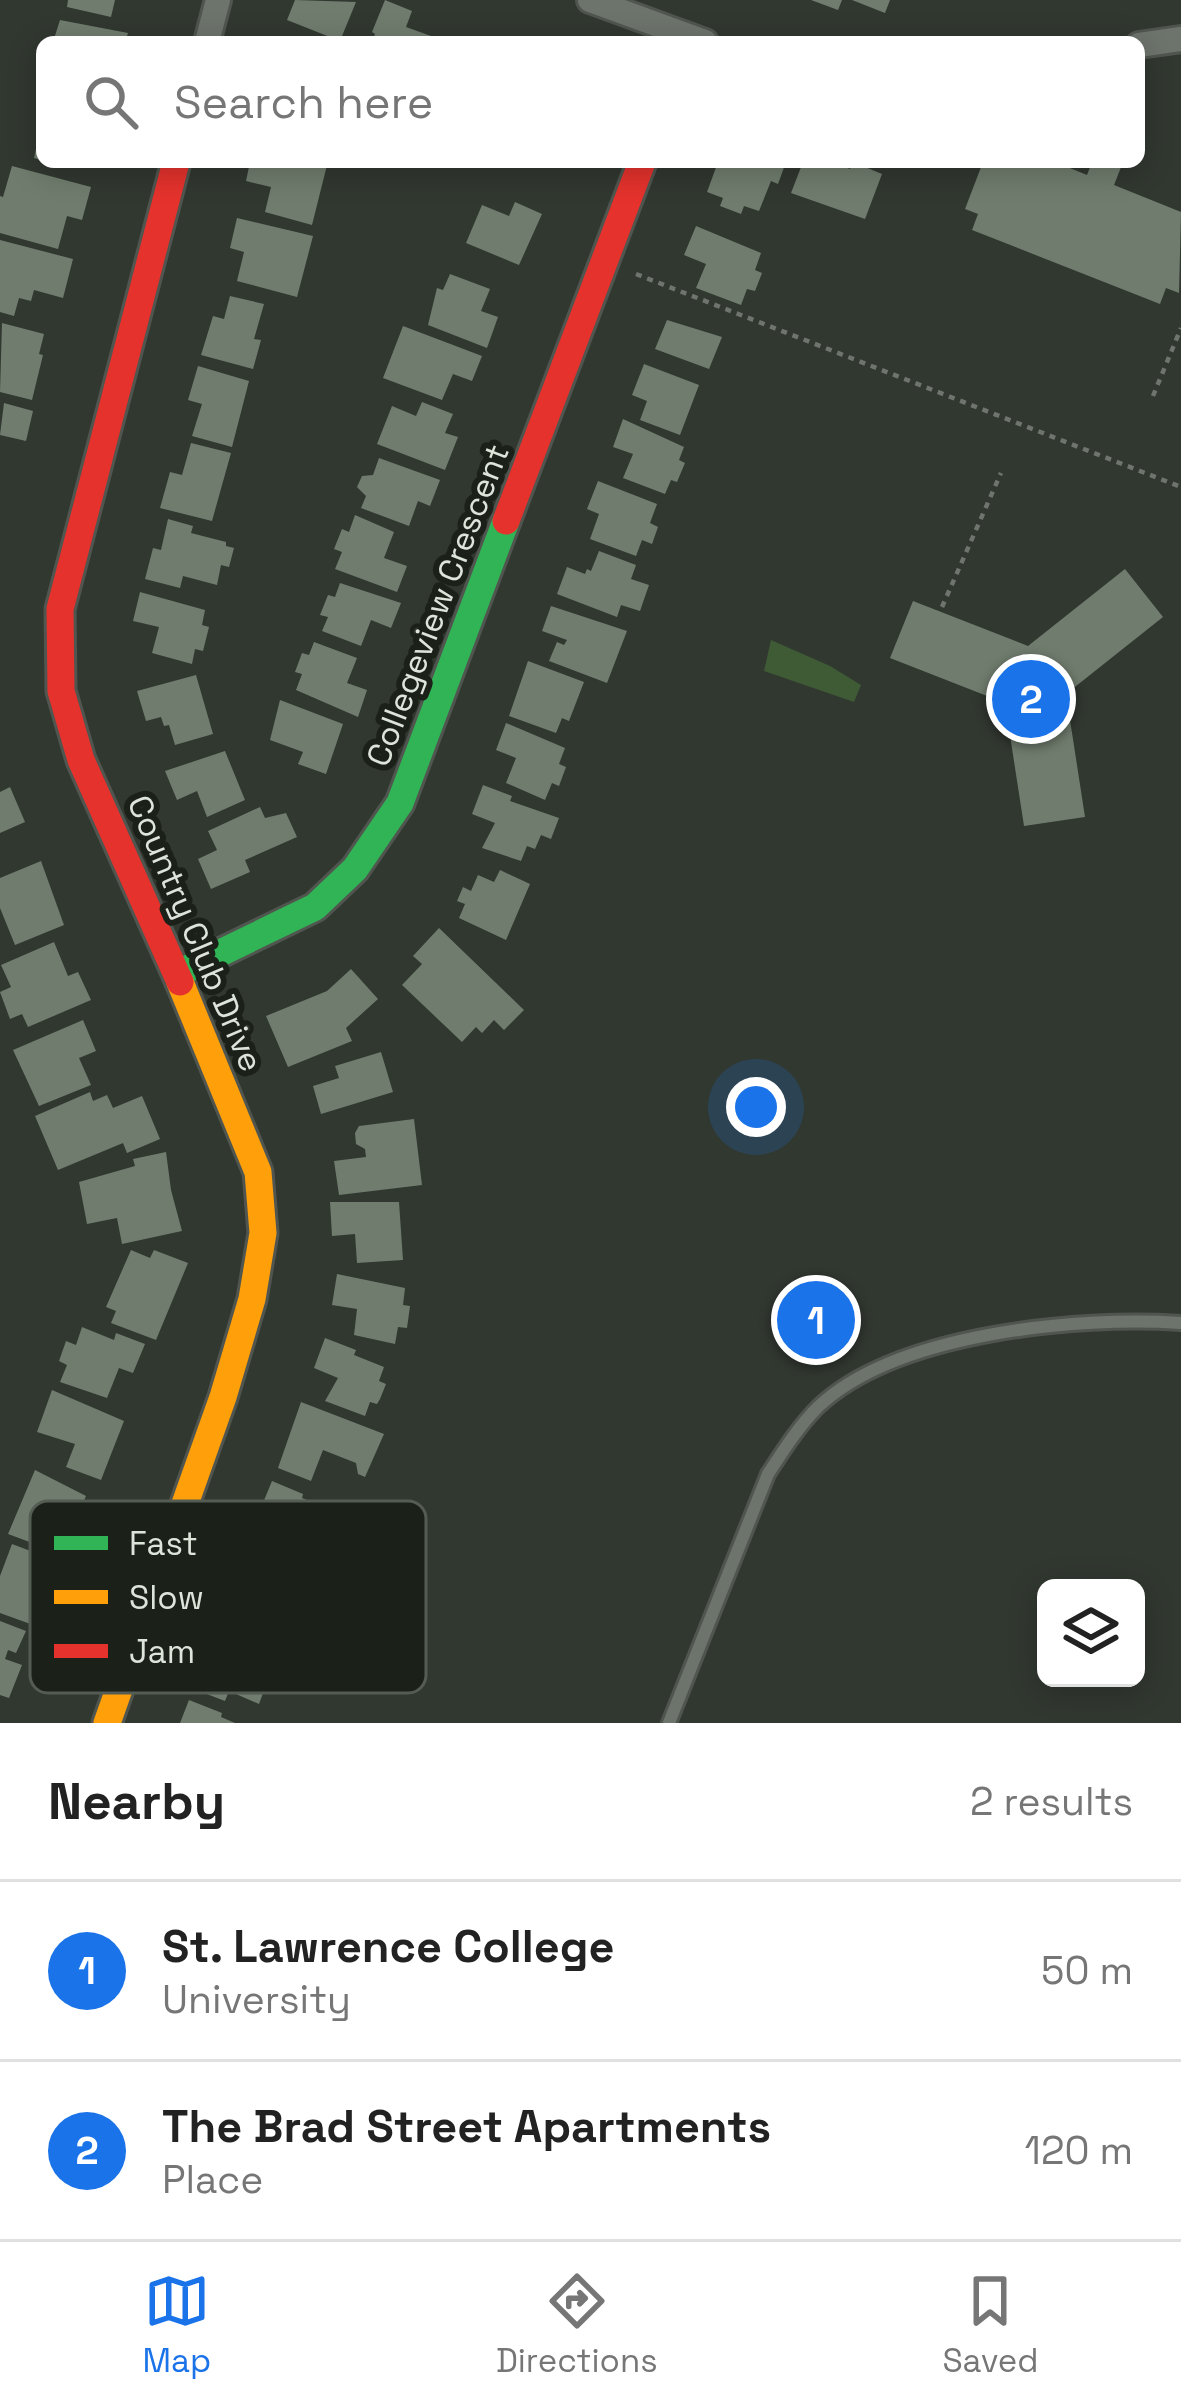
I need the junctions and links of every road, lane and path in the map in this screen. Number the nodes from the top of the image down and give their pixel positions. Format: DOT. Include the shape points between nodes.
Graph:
graph roads {
  1 [pos="218,0"];
  2 [pos="590,0"];
  3 [pos="209,36"];
  4 [pos="684,36"];
  5 [pos="1181,39"];
  6 [pos="1145,44"];
  7 [pos="174,168"];
  8 [pos="640,168"];
  9 [pos="636,274"];
  10 [pos="1181,328"];
  11 [pos="1154,396"];
  12 [pos="1001,473"];
  13 [pos="1181,487"];
  14 [pos="942,607"];
  15 [pos="177,974"];
  16 [pos="1181,1323"];
  17 [pos="187,1501"];
  18 [pos="118,1693"];
  19 [pos="107,1723"];
  20 [pos="669,1723"];
  1 -- 3 [label="street"];
  2 -- 4 [label="street"];
  5 -- 6 [label="street"];
  7 -- 15 [label="street, Country Club Drive" via="61,609 61,691 81,760"];
  8 -- 15 [label="street, Collegeview Crescent" via="400,803 355,868 314,907"];
  9 -- 13 [label="path"];
  10 -- 11 [label="path"];
  12 -- 14 [label="path"];
  15 -- 17 [label="street, Country Club Drive" via="258,1172 263,1233 252,1299"];
  16 -- 20 [label="lane" via="1092,1321 956,1342 884,1366 819,1406 768,1474"];
  18 -- 19 [label="street, Country Club Drive"];
}
